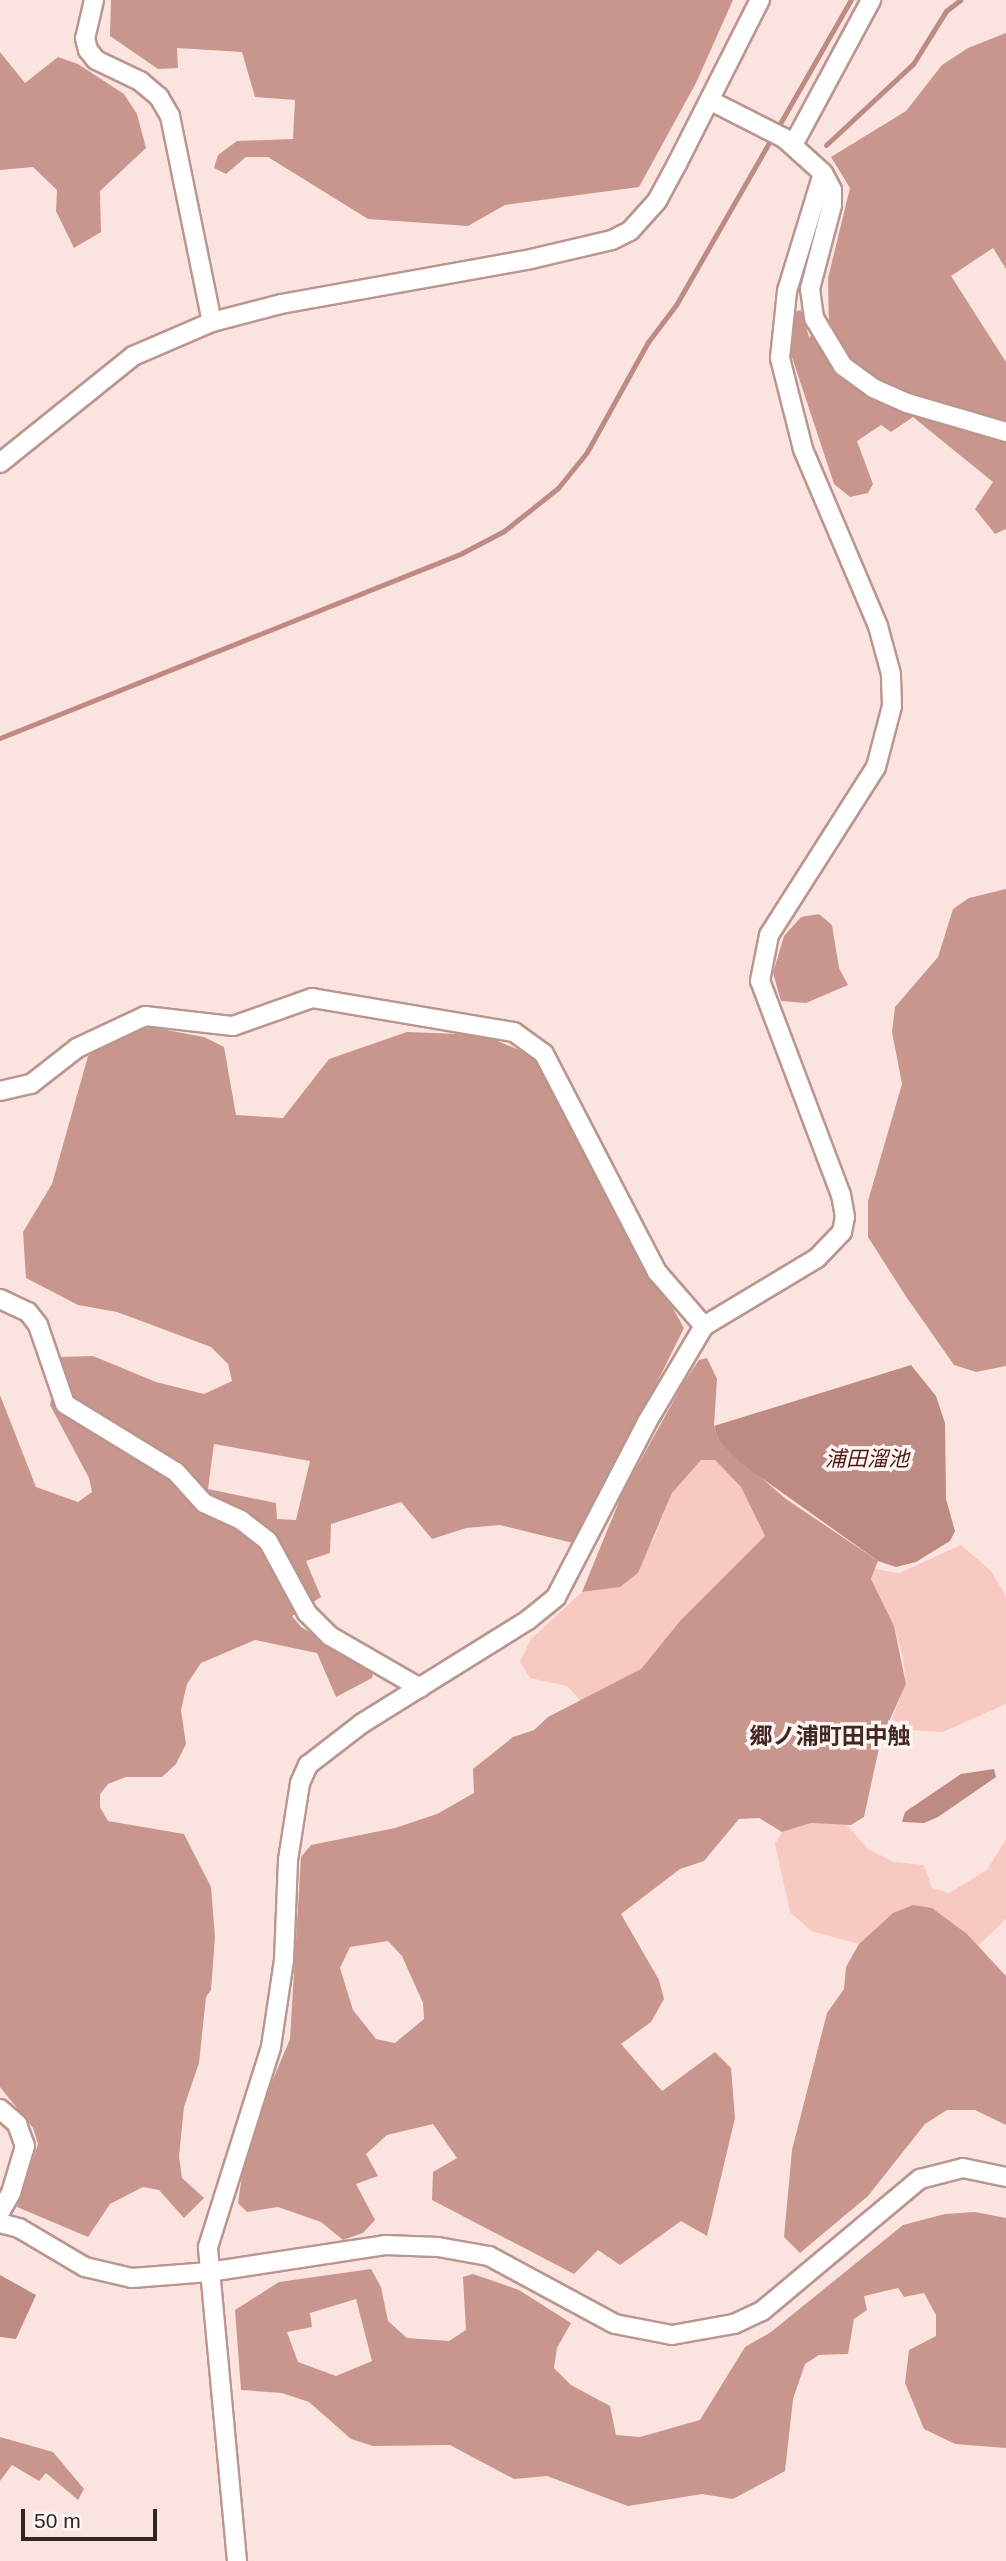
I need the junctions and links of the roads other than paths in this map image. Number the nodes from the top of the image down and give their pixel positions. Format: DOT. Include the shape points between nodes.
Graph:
graph roads {
  1 [pos="94,0"];
  2 [pos="760,0"];
  3 [pos="871,0"];
  4 [pos="710,101"];
  5 [pos="789,141"];
  6 [pos="823,173"];
  7 [pos="212,322"];
  8 [pos="1006,432"];
  9 [pos="0,463"];
  10 [pos="0,1091"];
  11 [pos="0,1299"];
  12 [pos="704,1326"];
  13 [pos="420,1688"];
  14 [pos="0,2109"];
  15 [pos="1006,2177"];
  16 [pos="0,2212"];
  17 [pos="0,2223"];
  18 [pos="209,2272"];
  19 [pos="237,2561"];
  1 -- 7 [label="street" via="85,38 88,50 96,60 149,89 170,116"];
  2 -- 4 [label="street"];
  3 -- 5 [label="street"];
  4 -- 5 [label="street"];
  4 -- 7 [label="street" via="644,218 612,240"];
  5 -- 6 [label="street"];
  6 -- 8 [label="street" via="832,190 832,205 810,289 814,318 827,347 843,366 873,388"];
  6 -- 12 [label="street" via="787,291 780,358 803,449 878,626 891,674 892,706 876,767 769,935 760,981 845,1217 842,1232 817,1258"];
  7 -- 9 [label="street" via="133,356"];
  10 -- 12 [label="street" via="31,1084 77,1048 145,1016 233,1026 312,998 514,1032 544,1054 657,1272"];
  11 -- 13 [label="street" via="28,1312 38,1325 65,1404 176,1472 204,1503 241,1520 268,1541 307,1613 330,1636"];
  12 -- 13 [label="street" via="660,1398 556,1597"];
  13 -- 18 [label="street" via="316,1757 300,1783 271,2047 217,2208 208,2247"];
  14 -- 16 [label="street" via="17,2124 25,2146 11,2193"];
  15 -- 18 [label="street" via="963,2168 920,2179 762,2311 734,2325 672,2335 615,2324 489,2256 438,2247 385,2245"];
  17 -- 18 [label="street" via="19,2228 85,2267 113,2274 146,2277"];
  18 -- 19 [label="street"];
}
